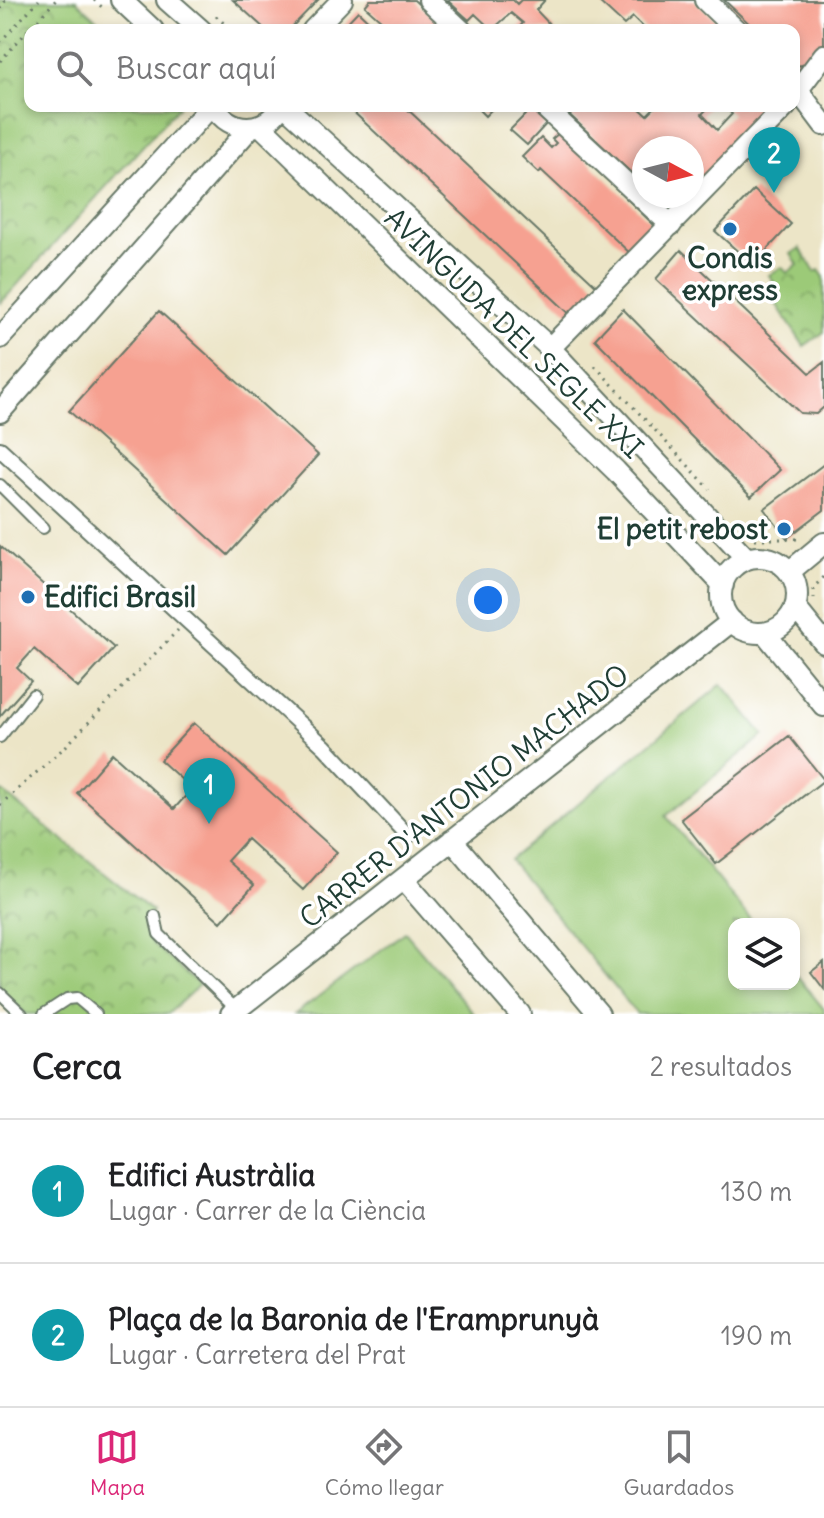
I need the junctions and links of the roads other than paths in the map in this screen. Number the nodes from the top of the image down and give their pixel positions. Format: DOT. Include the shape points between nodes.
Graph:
graph roads {
  1 [pos="121,0"];
  2 [pos="167,0"];
  3 [pos="342,0"];
  4 [pos="429,0"];
  5 [pos="705,0"];
  6 [pos="147,24"];
  7 [pos="194,24"];
  8 [pos="319,24"];
  9 [pos="455,24"];
  10 [pos="730,24"];
  11 [pos="824,55"];
  12 [pos="800,85"];
  13 [pos="800,101"];
  14 [pos="207,112"];
  15 [pos="218,112"];
  16 [pos="277,112"];
  17 [pos="290,112"];
  18 [pos="549,112"];
  19 [pos="776,112"];
  20 [pos="824,125"];
  21 [pos="255,127"];
  22 [pos="671,225"];
  23 [pos="0,338"];
  24 [pos="550,348"];
  25 [pos="0,412"];
  26 [pos="0,449"];
  27 [pos="0,485"];
  28 [pos="43,528"];
  29 [pos="824,543"];
  30 [pos="747,559"];
  31 [pos="789,572"];
  32 [pos="723,585"];
  33 [pos="795,607"];
  34 [pos="732,621"];
  35 [pos="765,633"];
  36 [pos="824,643"];
  37 [pos="33,695"];
  38 [pos="824,706"];
  39 [pos="0,737"];
  40 [pos="408,836"];
  41 [pos="452,840"];
  42 [pos="404,880"];
  43 [pos="155,916"];
  44 [pos="0,993"];
  45 [pos="234,1012"];
  46 [pos="22,1014"];
  47 [pos="44,1014"];
  48 [pos="96,1014"];
  49 [pos="520,1014"];
  50 [pos="599,1014"];
  1 -- 6 [label="street"];
  2 -- 7 [label="street"];
  3 -- 8 [label="street"];
  4 -- 9 [label="street"];
  5 -- 10 [label="street"];
  11 -- 12 [label="street"];
  13 -- 20 [label="street"];
  14 -- 23 [label="street"];
  15 -- 21 [label="street, AVINGUDA DEL SEGLE XXI" via="230,124"];
  16 -- 21 [label="street"];
  17 -- 24 [label="street, AVINGUDA DEL SEGLE XXI"];
  18 -- 22 [label="street"];
  19 -- 22 [label="street"];
  21 -- 25 [label="street"];
  21 -- 32 [label="street, AVINGUDA DEL SEGLE XXI" via="616,471"];
  22 -- 24 [label="street"];
  24 -- 30 [label="street, AVINGUDA DEL SEGLE XXI"];
  26 -- 40 [label="street" via="325,747"];
  27 -- 28 [label="lane"];
  29 -- 31 [label="street"];
  30 -- 31 [label="street" via="770,559"];
  30 -- 32 [label="street" via="731,569"];
  31 -- 33 [label="street" via="797,588"];
  32 -- 34 [label="street" via="722,605"];
  33 -- 35 [label="street" via="784,624"];
  33 -- 36 [label="street"];
  34 -- 35 [label="street" via="747,631"];
  34 -- 41 [label="street, CARRER D'ANTONIO MACHADO"];
  35 -- 38 [label="street"];
  37 -- 39 [label="lane"];
  41 -- 42 [label="street, CARRER D'ANTONIO MACHADO"];
  41 -- 50 [label="street"];
  42 -- 45 [label="street, CARRER D'ANTONIO MACHADO"];
  42 -- 49 [label="street"];
  43 -- 45 [label="lane" via="159,934"];
  44 -- 46 [label="lane"];
  47 -- 48 [label="lane" via="77,998"];
}
